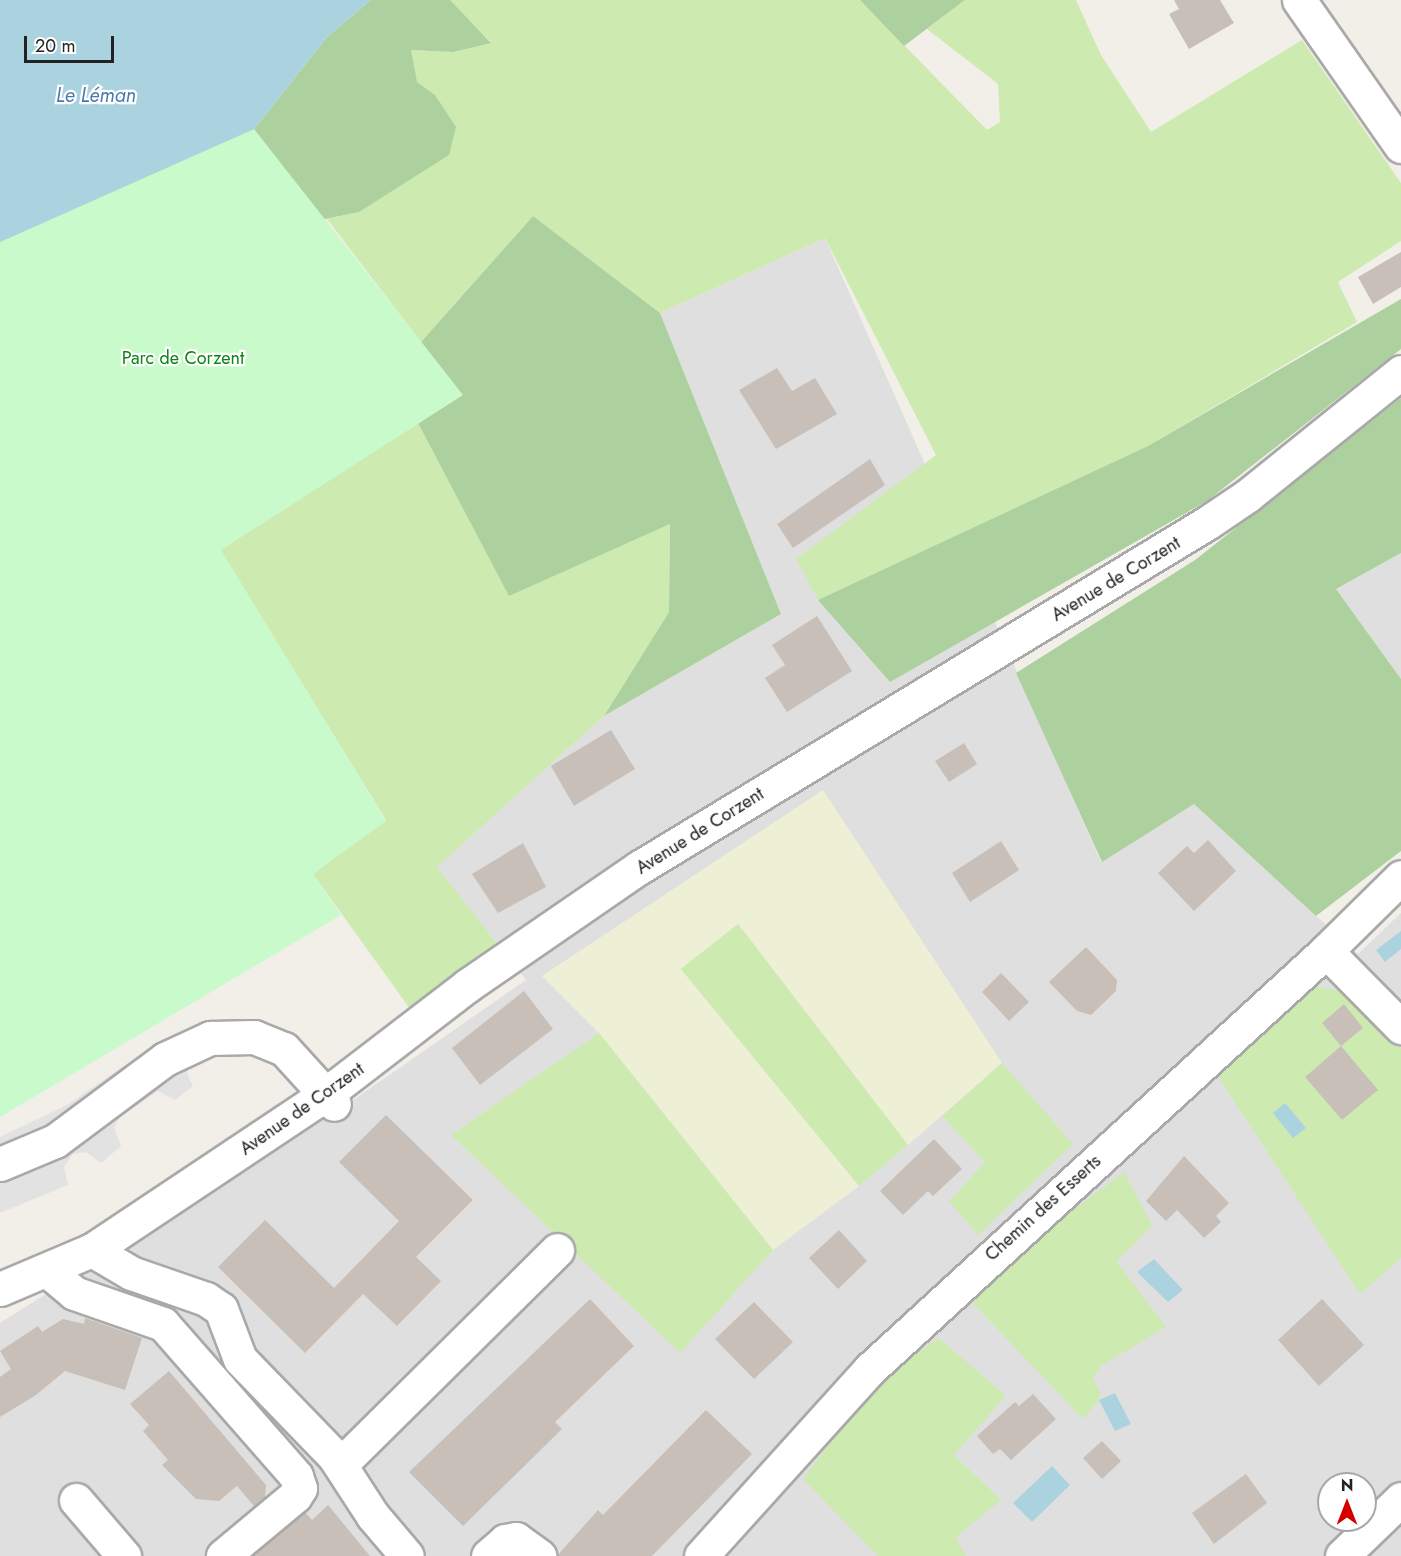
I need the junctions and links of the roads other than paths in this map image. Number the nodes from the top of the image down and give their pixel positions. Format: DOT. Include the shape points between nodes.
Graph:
graph roads {
  1 [pos="1299,0"];
  2 [pos="1401,147"];
  3 [pos="1401,372"];
  4 [pos="1401,877"];
  5 [pos="1326,951"];
  6 [pos="1401,1027"];
  7 [pos="330,1099"];
  8 [pos="0,1164"];
  9 [pos="92,1250"];
  10 [pos="557,1250"];
  11 [pos="48,1271"];
  12 [pos="136,1275"];
  13 [pos="238,1286"];
  14 [pos="0,1289"];
  15 [pos="341,1464"];
  16 [pos="1401,1499"];
  17 [pos="76,1500"];
  18 [pos="124,1556"];
  19 [pos="223,1556"];
  20 [pos="407,1556"];
  21 [pos="488,1556"];
  22 [pos="539,1556"];
  23 [pos="700,1556"];
  24 [pos="1342,1556"];
  1 -- 2 [label="street"];
  3 -- 7 [label="street, Avenue de Corzent" via="1207,523 640,867 468,985"];
  4 -- 5 [label="street, Chemin des Esserts"];
  5 -- 6 [label="street"];
  5 -- 23 [label="street, Chemin des Esserts" via="870,1369"];
  7 -- 8 [label="street" via="303,1065 274,1044 243,1036 210,1038 165,1059 55,1141"];
  7 -- 9 [label="street, Avenue de Corzent"];
  9 -- 11 [label="street, Avenue de Corzent"];
  9 -- 12 [label="street"];
  10 -- 15 [label="street"];
  11 -- 14 [label="street, Avenue de Corzent"];
  11 -- 19 [label="street" via="74,1293 163,1324 299,1480 295,1496"];
  12 -- 13 [label="street" via="170,1273 228,1289"];
  12 -- 15 [label="street" via="206,1299 221,1309 244,1365"];
  15 -- 20 [label="street" via="373,1516"];
  16 -- 24 [label="street"];
  17 -- 18 [label="street"];
  21 -- 22 [label="street" via="505,1541 516,1539"];
}
